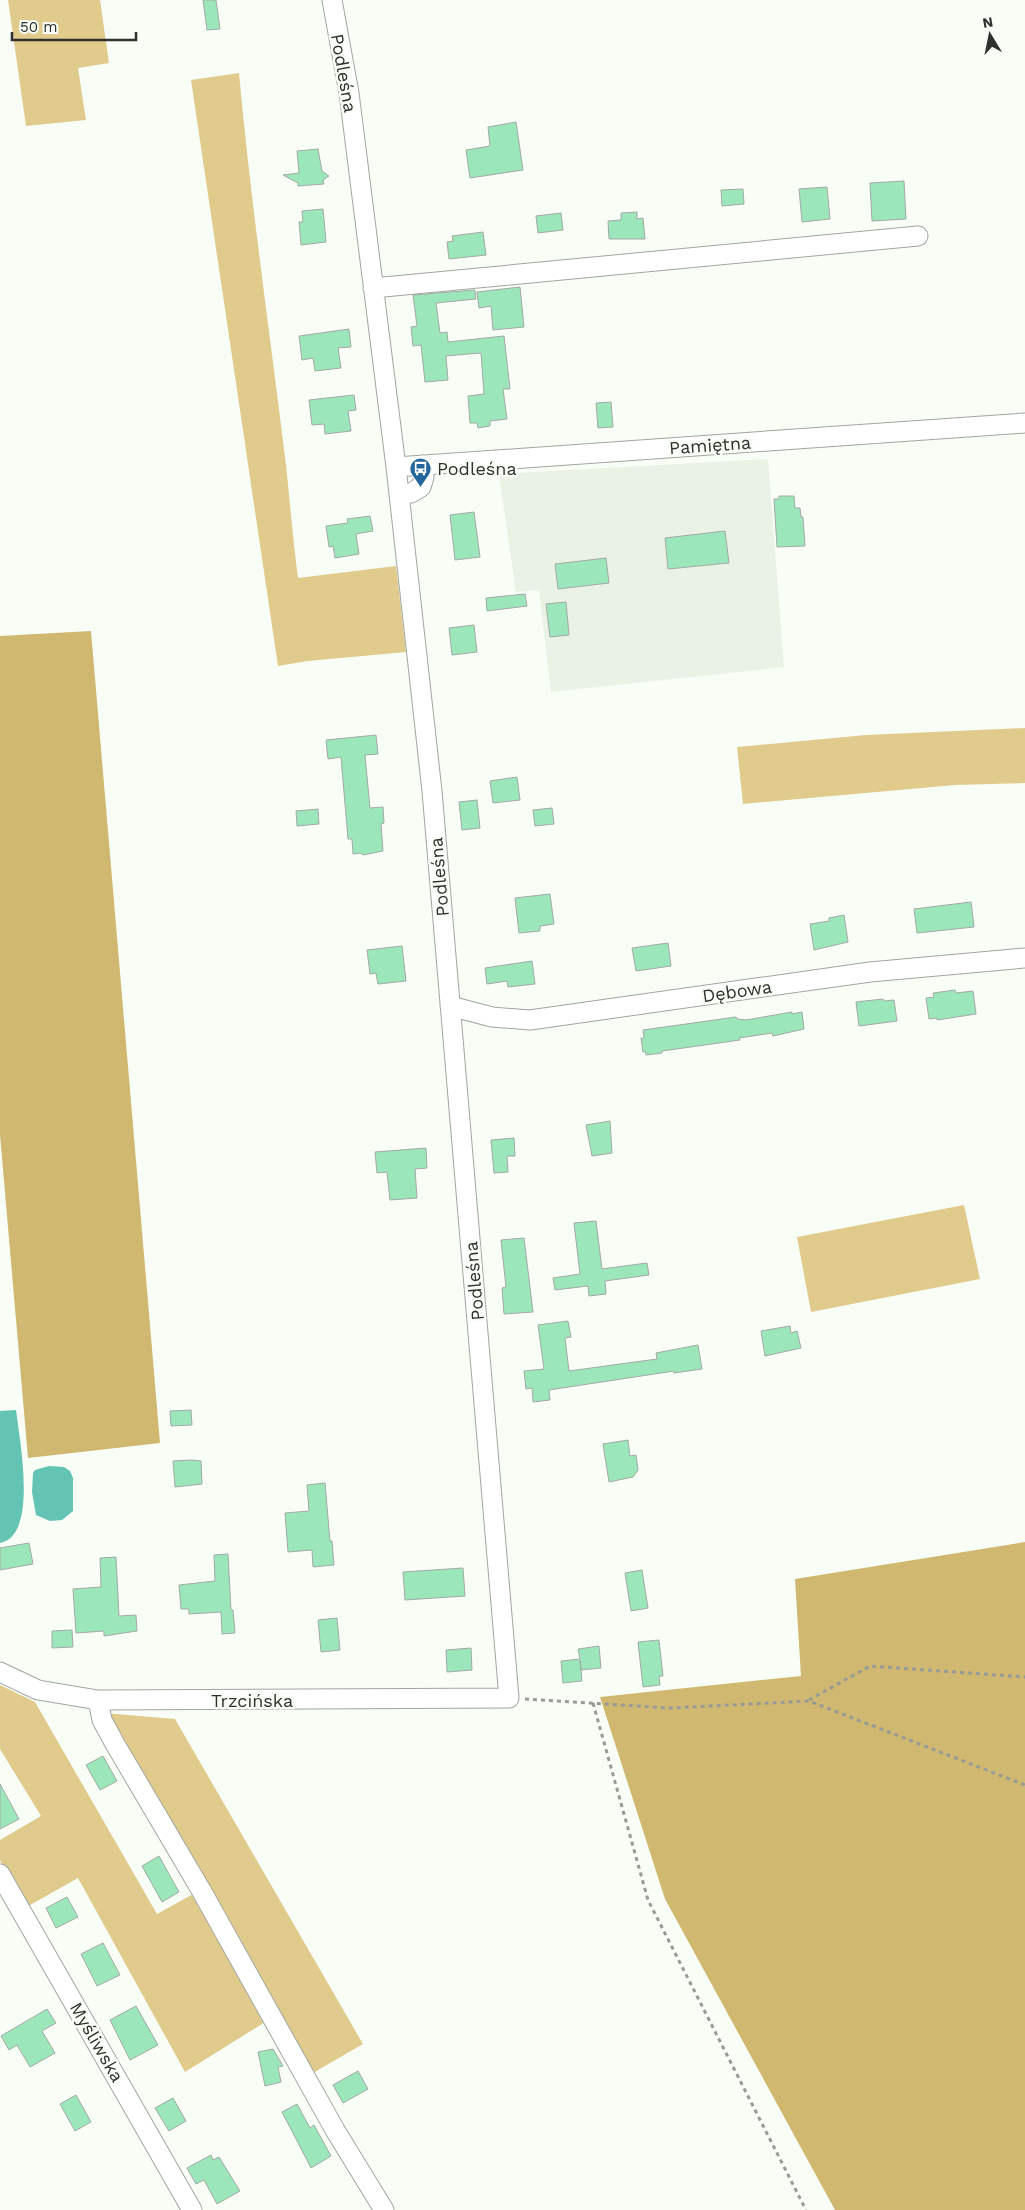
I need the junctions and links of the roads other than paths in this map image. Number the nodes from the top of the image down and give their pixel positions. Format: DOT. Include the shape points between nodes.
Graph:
graph roads {
  1 [pos="332,0"];
  2 [pos="918,236"];
  3 [pos="373,288"];
  4 [pos="1025,423"];
  5 [pos="423,465"];
  6 [pos="396,468"];
  7 [pos="399,494"];
  8 [pos="1025,958"];
  9 [pos="450,1006"];
  10 [pos="0,1672"];
  11 [pos="509,1698"];
  12 [pos="98,1700"];
  13 [pos="0,1874"];
  14 [pos="192,2210"];
  15 [pos="384,2210"];
  1 -- 3 [label="street, Podleśna" via="349,93"];
  2 -- 3 [label="street"];
  3 -- 6 [label="street, Podleśna"];
  4 -- 5 [label="street, Pamiętna"];
  5 -- 6 [label="street, Pamiętna"];
  5 -- 7 [label="street" via="421,487"];
  6 -- 7 [label="street, Podleśna"];
  7 -- 9 [label="street, Podleśna" via="432,791"];
  8 -- 9 [label="street, Dębowa" via="870,972 530,1020 492,1017"];
  9 -- 11 [label="street, Podleśna"];
  10 -- 12 [label="street, Trzcińska" via="38,1690"];
  11 -- 12 [label="street, Trzcińska"];
  12 -- 15 [label="street" via="102,1720 115,1744"];
  13 -- 14 [label="street, Myśliwska"];
}
